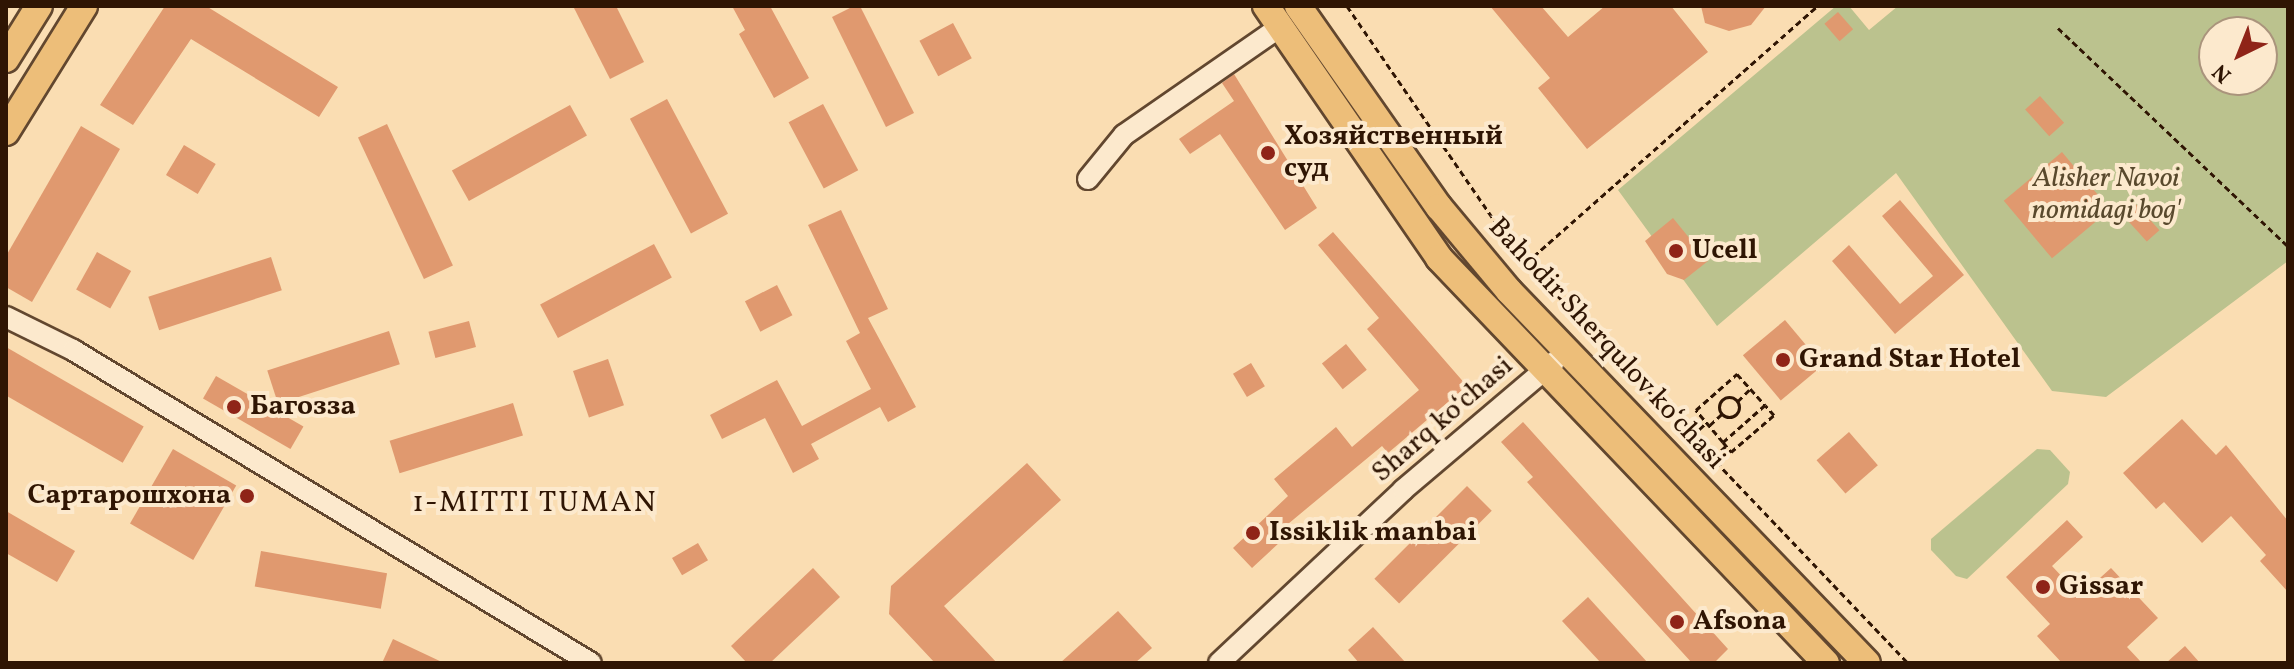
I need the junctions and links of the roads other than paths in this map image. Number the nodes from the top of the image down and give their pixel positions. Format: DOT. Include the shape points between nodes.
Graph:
graph roads {
  1 [pos="39,6"];
  2 [pos="84,6"];
  3 [pos="1298,6"];
  4 [pos="1273,16"];
  5 [pos="8,56"];
  6 [pos="41,72"];
  7 [pos="6,132"];
  8 [pos="1088,179"];
  9 [pos="6,317"];
  10 [pos="1566,351"];
  11 [pos="1544,370"];
  12 [pos="1610,398"];
  13 [pos="1588,417"];
  14 [pos="591,663"];
  15 [pos="1219,663"];
  16 [pos="1826,663"];
  17 [pos="1867,663"];
  1 -- 5 [label="main road"];
  2 -- 6 [label="main road"];
  3 -- 10 [label="main road, Bahodir Sherqulov ko‘chasi" via="1439,207"];
  4 -- 8 [label="street" via="1124,135"];
  4 -- 11 [label="main road" via="1439,258"];
  5 -- 6 [label="main road" via="15,70"];
  6 -- 7 [label="main road"];
  9 -- 14 [label="street" via="73,350"];
  10 -- 11 [label="street, Sharq ko‘chasi"];
  10 -- 12 [label="main road, Bahodir Sherqulov ko‘chasi"];
  11 -- 13 [label="main road"];
  11 -- 15 [label="street, Sharq ko‘chasi" via="1403,490"];
  12 -- 13 [label="street"];
  12 -- 17 [label="main road, Bahodir Sherqulov ko‘chasi"];
  13 -- 16 [label="main road"];
}
